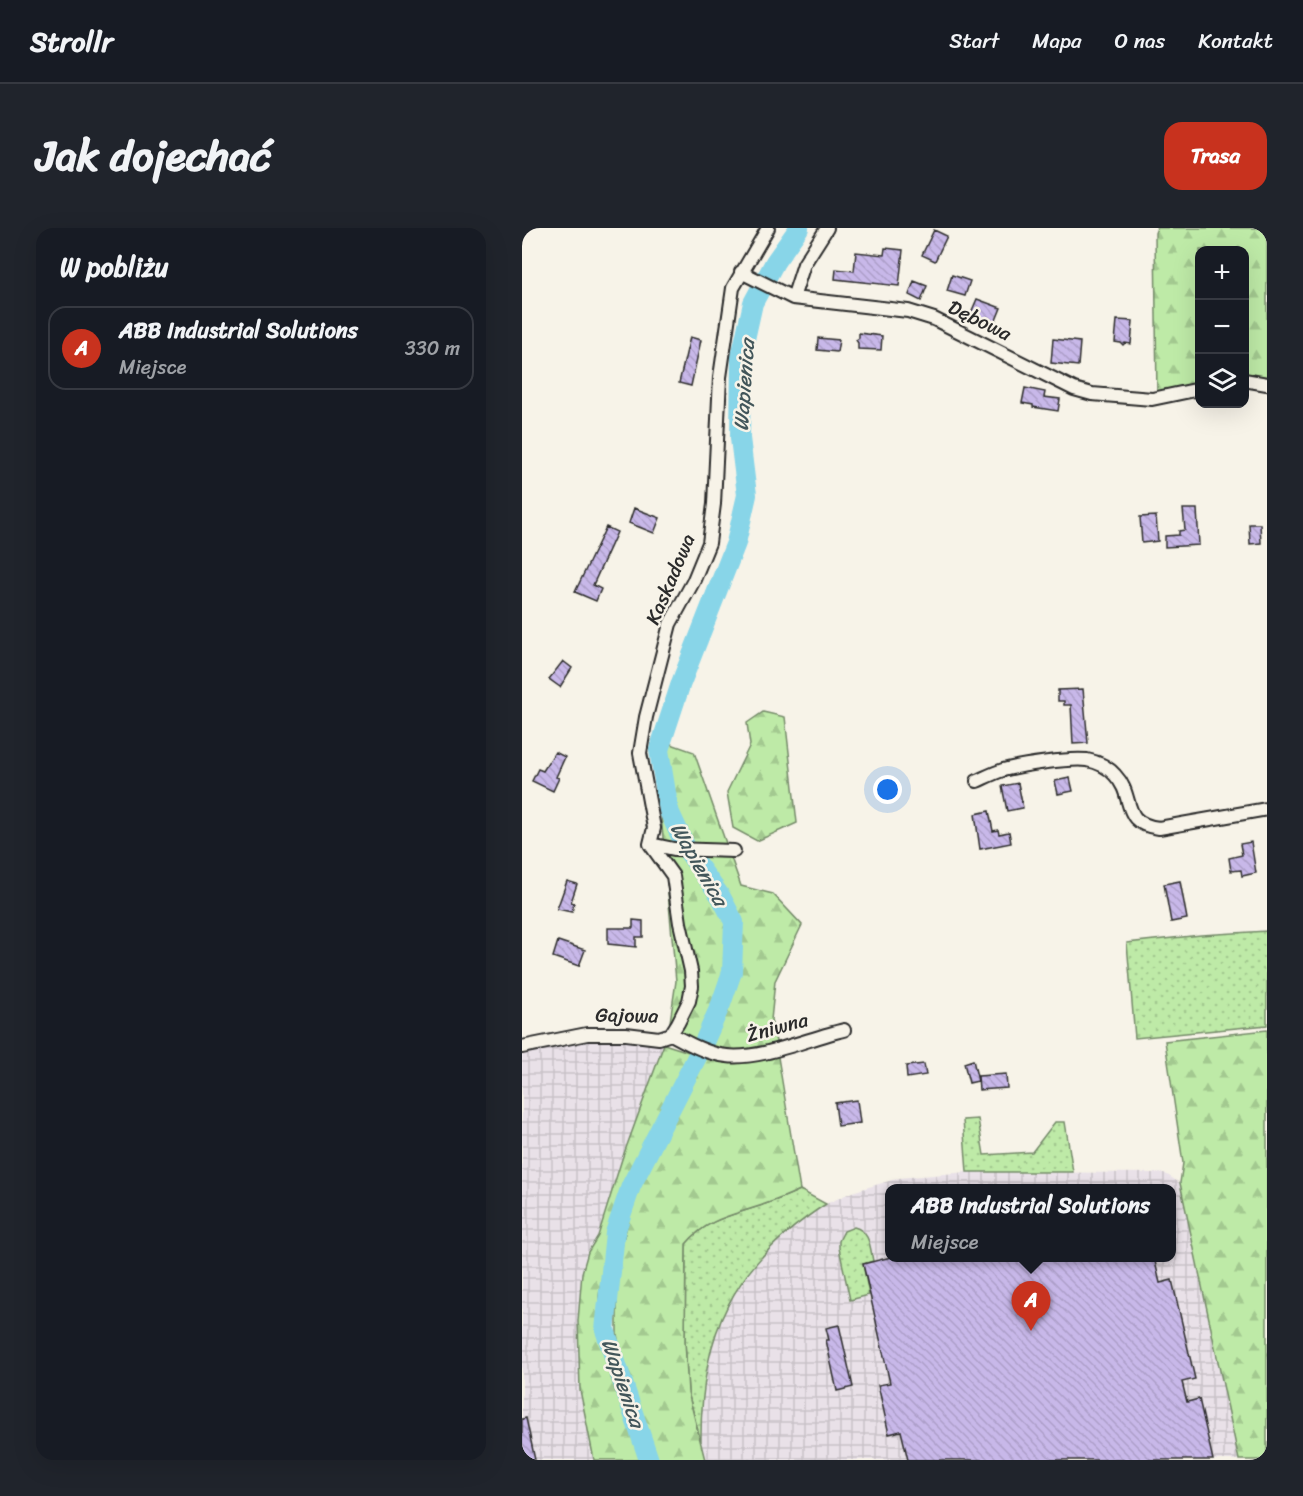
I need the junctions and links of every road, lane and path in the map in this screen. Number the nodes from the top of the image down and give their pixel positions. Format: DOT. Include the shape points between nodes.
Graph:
graph roads {
  1 [pos="768,228"];
  2 [pos="827,228"];
  3 [pos="741,272"];
  4 [pos="794,298"];
  5 [pos="1249,382"];
  6 [pos="1267,384"];
  7 [pos="1195,390"];
  8 [pos="977,781"];
  9 [pos="1267,809"];
  10 [pos="650,844"];
  11 [pos="734,852"];
  12 [pos="844,1030"];
  13 [pos="671,1034"];
  14 [pos="522,1047"];
  1 -- 3 [label="street, Kaskadowa"];
  2 -- 4 [label="street" via="804,264"];
  3 -- 4 [label="street, Dębowa"];
  3 -- 10 [label="street, Kaskadowa" via="733,288 720,377 709,543 670,624 640,753 654,828"];
  4 -- 7 [label="street, Dębowa" via="908,311 934,319 1092,394 1152,399"];
  5 -- 6 [label="street"];
  8 -- 9 [label="street" via="1003,770 1086,760 1102,764 1117,776 1134,819 1148,827"];
  10 -- 11 [label="street"];
  10 -- 13 [label="street, Gajowa" via="673,876 691,971 689,1001"];
  12 -- 13 [label="street, Żniwna" via="750,1056 721,1055"];
  13 -- 14 [label="street, Gajowa" via="659,1038 587,1034"];
}
